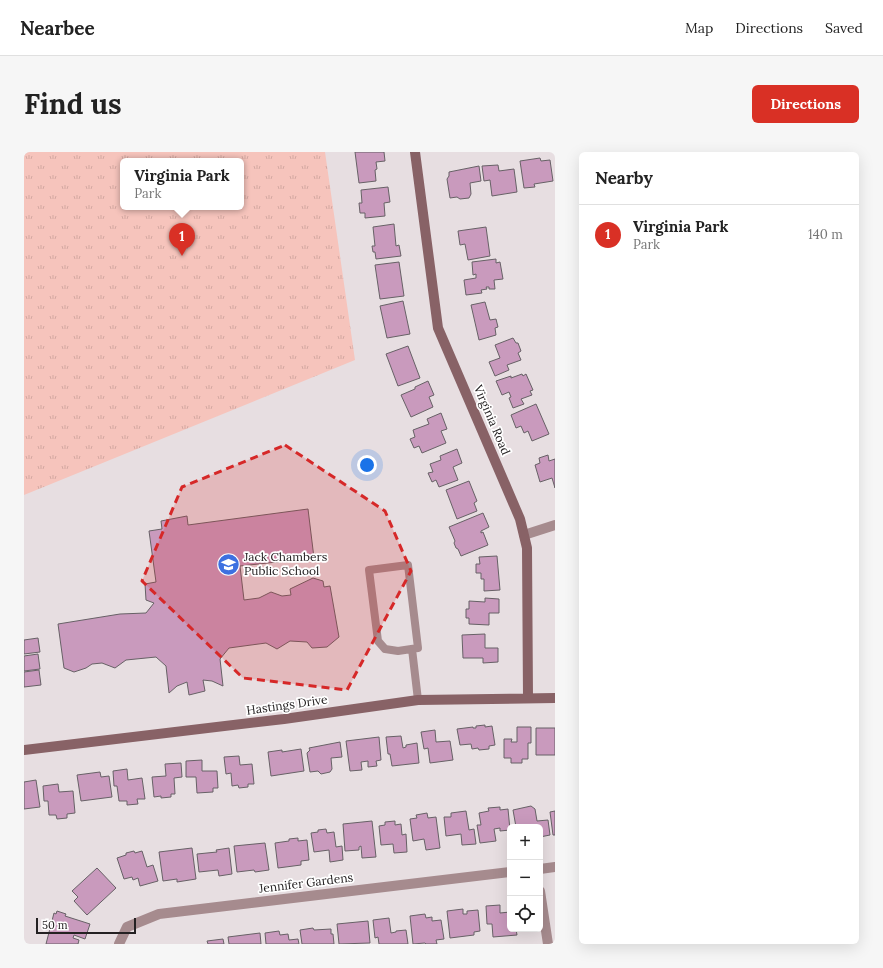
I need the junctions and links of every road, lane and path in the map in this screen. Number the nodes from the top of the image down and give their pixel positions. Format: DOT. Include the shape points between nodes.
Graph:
graph roads {
  1 [pos="415,152"];
  2 [pos="555,525"];
  3 [pos="524,536"];
  4 [pos="412,649"];
  5 [pos="528,698"];
  6 [pos="555,698"];
  7 [pos="418,700"];
  8 [pos="24,750"];
  9 [pos="555,867"];
  10 [pos="543,869"];
  11 [pos="507,872"];
  12 [pos="541,896"];
  13 [pos="119,944"];
  14 [pos="548,944"];
  1 -- 3 [label="street, Virginia Road" via="438,328 520,519"];
  2 -- 3 [label="street"];
  3 -- 5 [label="street, Virginia Road" via="527,548"];
  4 -- 4 [label="lane" via="418,648 408,565 369,570 378,641 385,649"];
  4 -- 7 [label="lane"];
  5 -- 6 [label="street, Hastings Drive"];
  5 -- 7 [label="street, Hastings Drive"];
  7 -- 8 [label="street, Hastings Drive"];
  9 -- 10 [label="street"];
  11 -- 13 [label="street, Jennifer Gardens" via="160,914 127,927"];
  12 -- 14 [label="street"];
}
